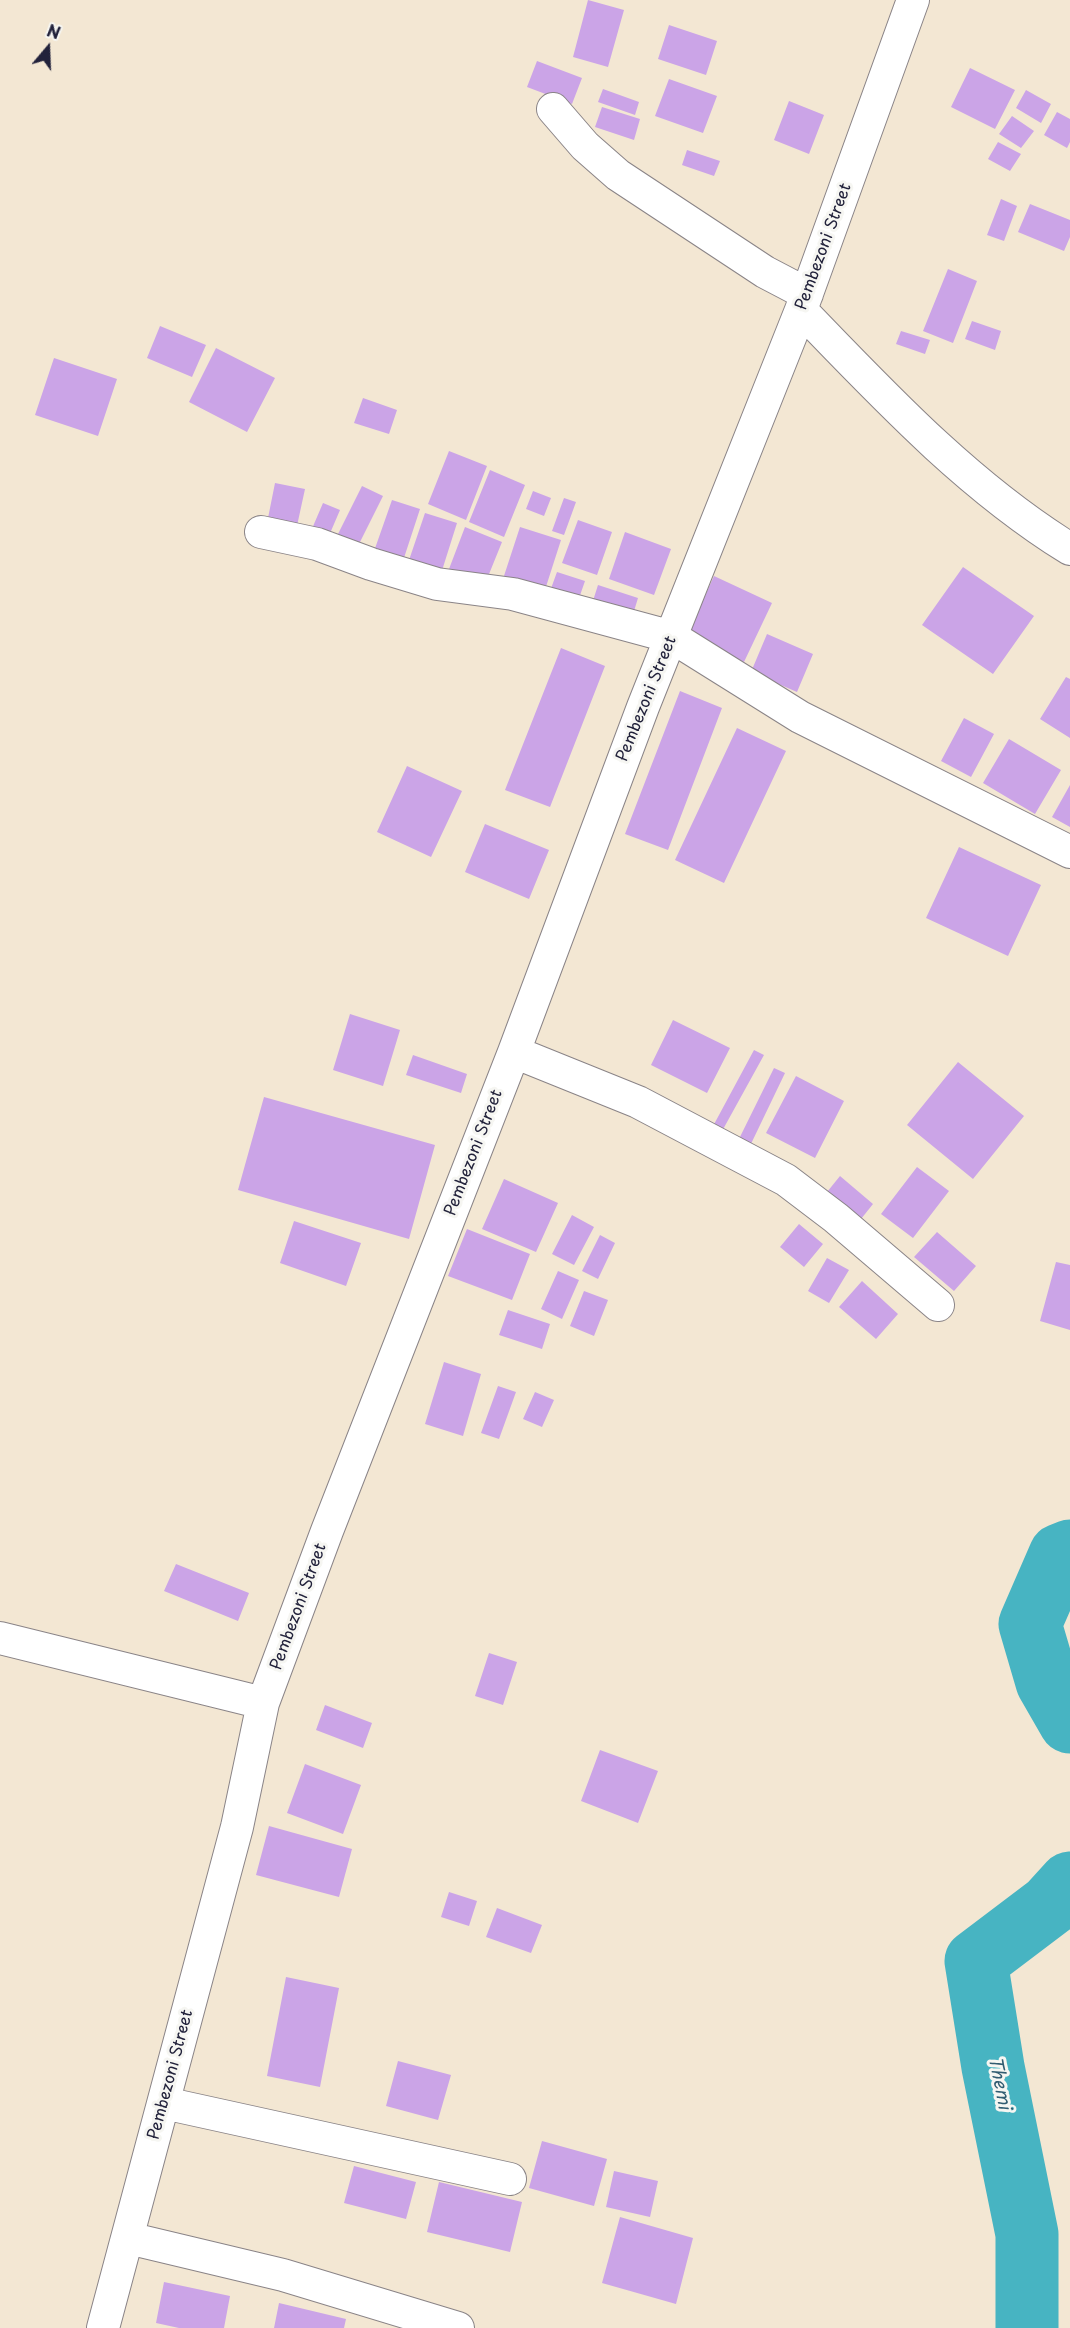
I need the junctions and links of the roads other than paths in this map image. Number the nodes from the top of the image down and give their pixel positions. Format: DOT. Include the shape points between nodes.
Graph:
graph roads {
  1 [pos="913,0"];
  2 [pos="553,109"];
  3 [pos="804,302"];
  4 [pos="261,532"];
  5 [pos="1070,549"];
  6 [pos="672,637"];
  7 [pos="1070,852"];
  8 [pos="514,1052"];
  9 [pos="938,1305"];
  10 [pos="0,1638"];
  11 [pos="263,1703"];
  12 [pos="164,2103"];
  13 [pos="510,2179"];
  14 [pos="128,2238"];
  15 [pos="103,2328"];
  16 [pos="458,2328"];
  1 -- 3 [label="street, Pembezoni Street"];
  2 -- 3 [label="street" via="585,146 618,175"];
  3 -- 5 [label="street" via="950,458 1038,529"];
  3 -- 6 [label="street, Pembezoni Street"];
  4 -- 6 [label="street" via="317,544 437,585 513,594"];
  6 -- 7 [label="street" via="800,717"];
  6 -- 8 [label="street, Pembezoni Street"];
  8 -- 9 [label="street" via="638,1102 786,1180"];
  8 -- 11 [label="street, Pembezoni Street"];
  10 -- 11 [label="street"];
  11 -- 12 [label="street, Pembezoni Street" via="237,1827"];
  12 -- 13 [label="street"];
  12 -- 14 [label="street, Pembezoni Street"];
  14 -- 15 [label="street, Pembezoni Street"];
  14 -- 16 [label="street" via="283,2275"];
}
